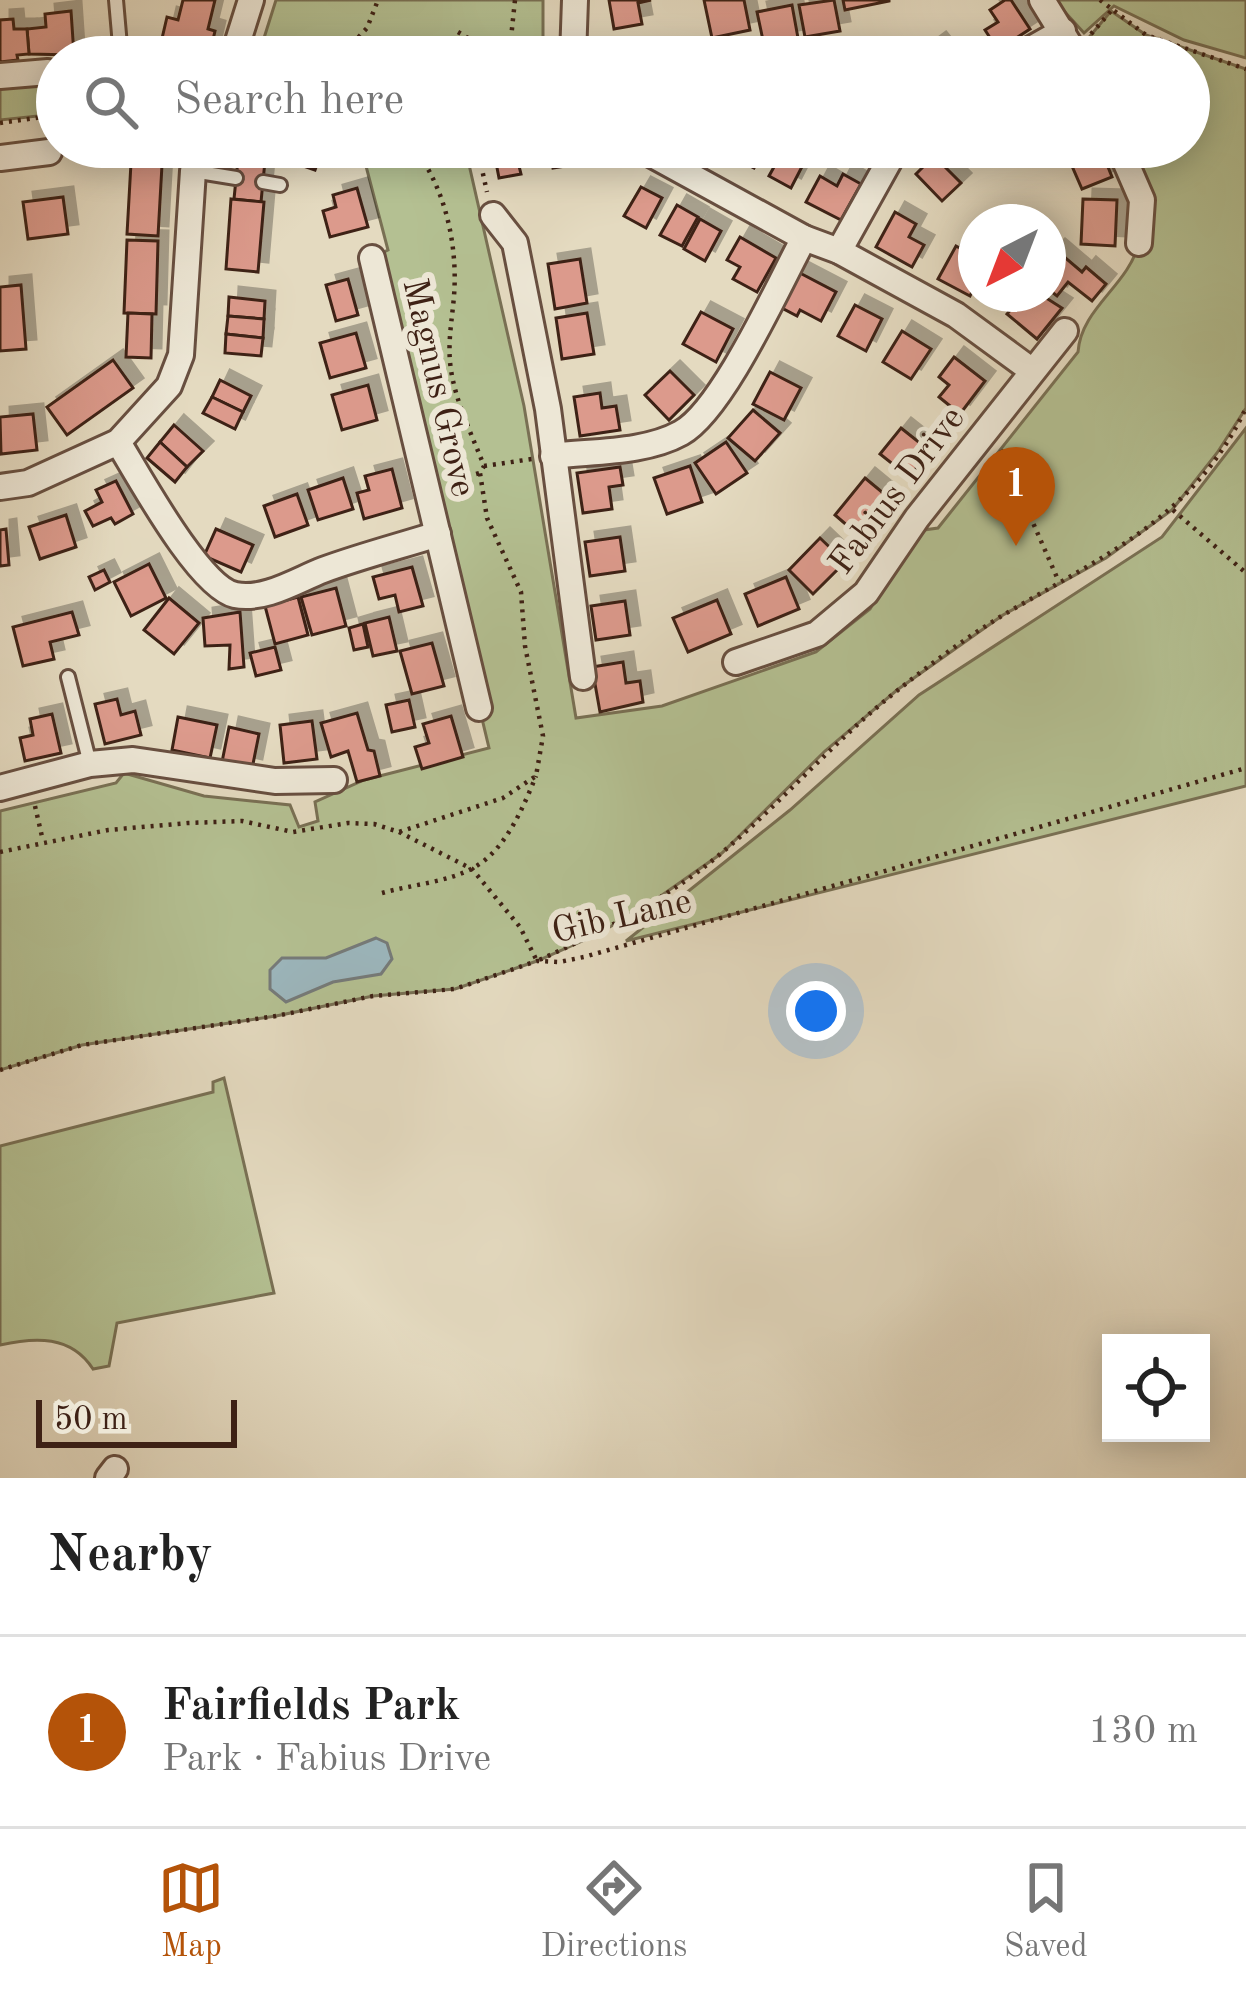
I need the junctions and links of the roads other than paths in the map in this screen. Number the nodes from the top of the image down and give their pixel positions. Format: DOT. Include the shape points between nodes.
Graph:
graph roads {
  1 [pos="116,0"];
  2 [pos="251,0"];
  3 [pos="575,0"];
  4 [pos="1042,0"];
  5 [pos="1063,31"];
  6 [pos="119,36"];
  7 [pos="240,36"];
  8 [pos="574,36"];
  9 [pos="1054,36"];
  10 [pos="1066,36"];
  11 [pos="36,73"];
  12 [pos="0,76"];
  13 [pos="36,154"];
  14 [pos="0,158"];
  15 [pos="196,168"];
  16 [pos="215,168"];
  17 [pos="676,168"];
  18 [pos="885,168"];
  19 [pos="1128,168"];
  20 [pos="236,178"];
  21 [pos="263,182"];
  22 [pos="280,185"];
  23 [pos="493,215"];
  24 [pos="804,238"];
  25 [pos="1139,243"];
  26 [pos="839,250"];
  27 [pos="372,258"];
  28 [pos="1065,331"];
  29 [pos="1031,370"];
  30 [pos="118,442"];
  31 [pos="554,456"];
  32 [pos="0,488"];
  33 [pos="438,534"];
  34 [pos="736,662"];
  35 [pos="583,676"];
  36 [pos="68,677"];
  37 [pos="479,708"];
  38 [pos="90,764"];
  39 [pos="334,780"];
  40 [pos="0,788"];
  1 -- 6 [label="lane"];
  2 -- 7 [label="street"];
  3 -- 8 [label="street"];
  4 -- 5 [label="street"];
  5 -- 9 [label="street"];
  5 -- 10 [label="street"];
  11 -- 12 [label="street"];
  13 -- 14 [label="street"];
  15 -- 30 [label="street" via="182,355 169,386"];
  16 -- 20 [label="lane"];
  17 -- 24 [label="street"];
  18 -- 26 [label="street"];
  19 -- 25 [label="street" via="1142,200"];
  21 -- 22 [label="lane"];
  23 -- 31 [label="street" via="514,243"];
  24 -- 26 [label="street"];
  24 -- 31 [label="street" via="715,401 683,433"];
  26 -- 29 [label="street" via="956,315"];
  27 -- 33 [label="street, Magnus Grove"];
  28 -- 29 [label="street, Fabius Drive"];
  29 -- 34 [label="street, Fabius Drive" via="866,593 817,634"];
  30 -- 32 [label="street"];
  30 -- 33 [label="street, Magnus Grove" via="192,559 233,595 265,594"];
  31 -- 35 [label="street"];
  33 -- 37 [label="street, Magnus Grove"];
  36 -- 38 [label="lane"];
  38 -- 39 [label="street" via="133,760 275,781"];
  38 -- 40 [label="street"];
}
